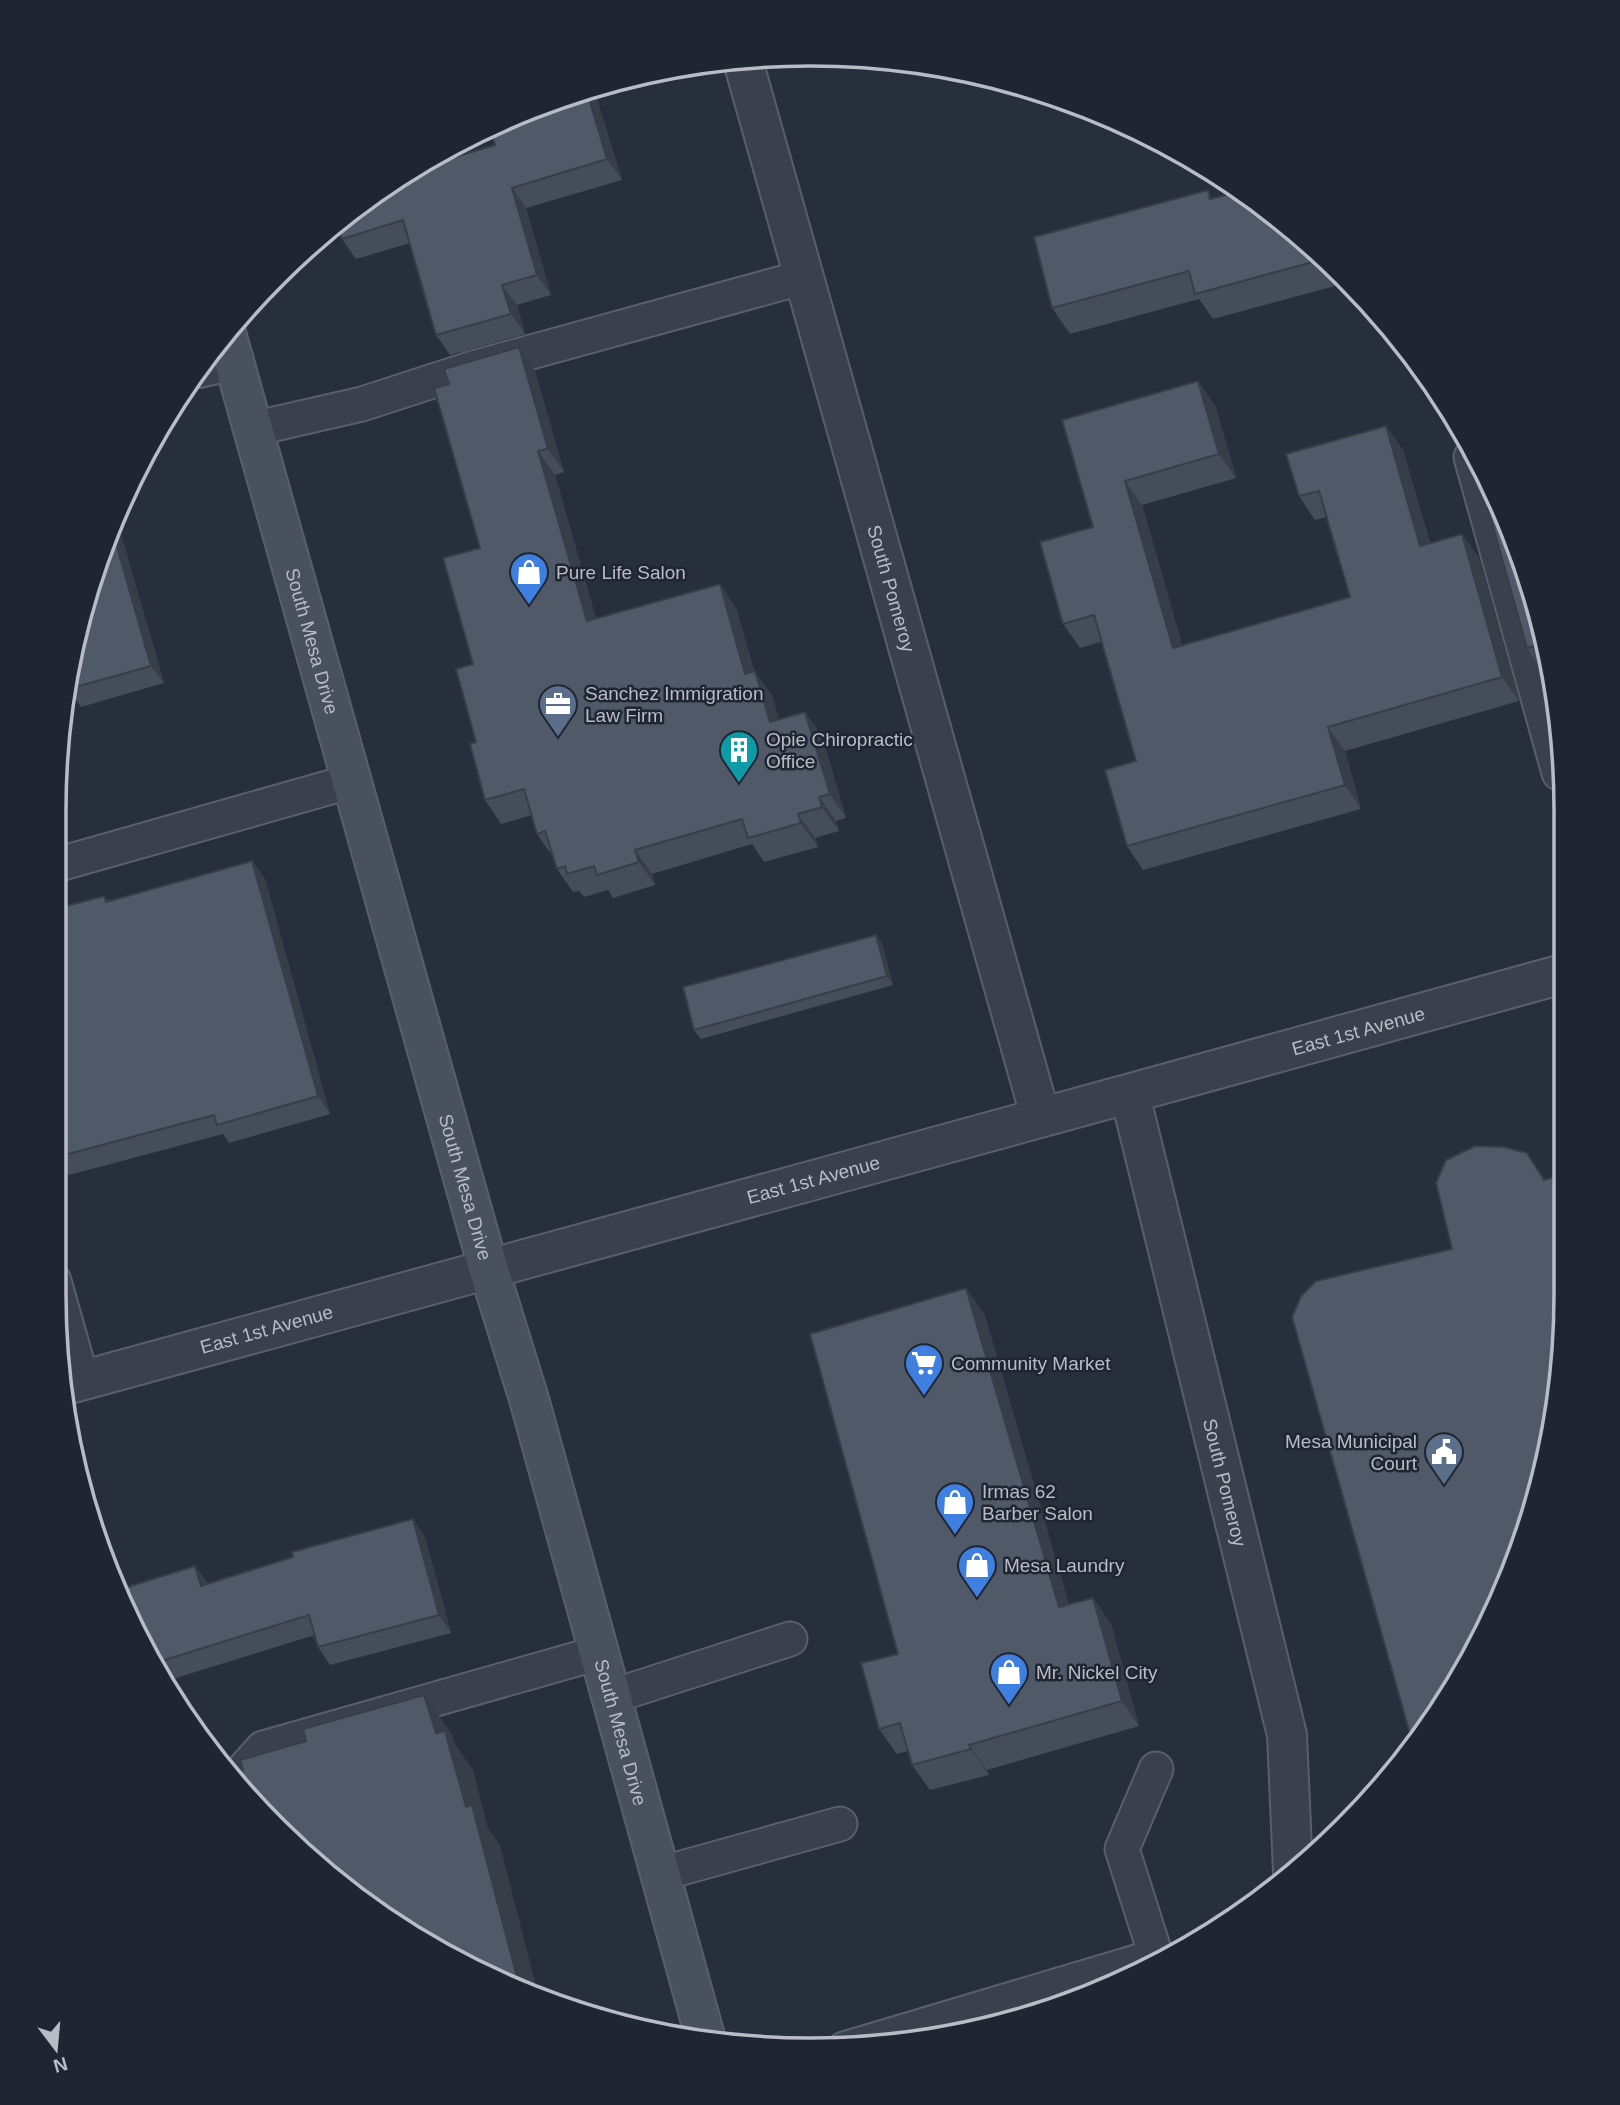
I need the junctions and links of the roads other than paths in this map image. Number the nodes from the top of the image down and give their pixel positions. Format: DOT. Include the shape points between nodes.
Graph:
graph roads {
  1 [pos="745,70"];
  2 [pos="804,277"];
  3 [pos="221,356"];
  4 [pos="253,429"];
  5 [pos="1479,485"];
  6 [pos="1550,740"];
  7 [pos="352,781"];
  8 [pos="66,861"];
  9 [pos="1554,976"];
  10 [pos="1130,1095"];
  11 [pos="1040,1115"];
  12 [pos="488,1267"];
  13 [pos="70,1360"];
  14 [pos="74,1382"];
  15 [pos="790,1639"];
  16 [pos="597,1653"];
  17 [pos="610,1697"];
  18 [pos="1156,1769"];
  19 [pos="241,1773"];
  20 [pos="840,1824"];
  21 [pos="1292,1860"];
  22 [pos="660,1874"];
  23 [pos="1155,1953"];
  24 [pos="1131,1965"];
  25 [pos="703,2030"];
  26 [pos="900,2033"];
  1 -- 2 [label="street, South Pomeroy"];
  2 -- 4 [label="lane" via="486,364 362,404"];
  2 -- 11 [label="street, South Pomeroy"];
  3 -- 4 [label="main road, South Mesa Drive"];
  4 -- 7 [label="main road, South Mesa Drive"];
  5 -- 6 [label="lane"];
  7 -- 8 [label="lane"];
  7 -- 12 [label="main road, South Mesa Drive"];
  9 -- 10 [label="street, East 1st Avenue"];
  10 -- 11 [label="street, East 1st Avenue"];
  10 -- 21 [label="street, South Pomeroy" via="1287,1735"];
  11 -- 12 [label="street, East 1st Avenue"];
  12 -- 14 [label="street, East 1st Avenue"];
  12 -- 16 [label="main road, South Mesa Drive" via="529,1399"];
  13 -- 14 [label="lane"];
  15 -- 17 [label="lane"];
  16 -- 17 [label="main road, South Mesa Drive"];
  16 -- 19 [label="lane" via="262,1748"];
  17 -- 22 [label="main road, South Mesa Drive"];
  18 -- 23 [label="lane" via="1122,1849"];
  20 -- 22 [label="lane"];
  22 -- 25 [label="main road, South Mesa Drive"];
  24 -- 26 [label="lane"];
}
